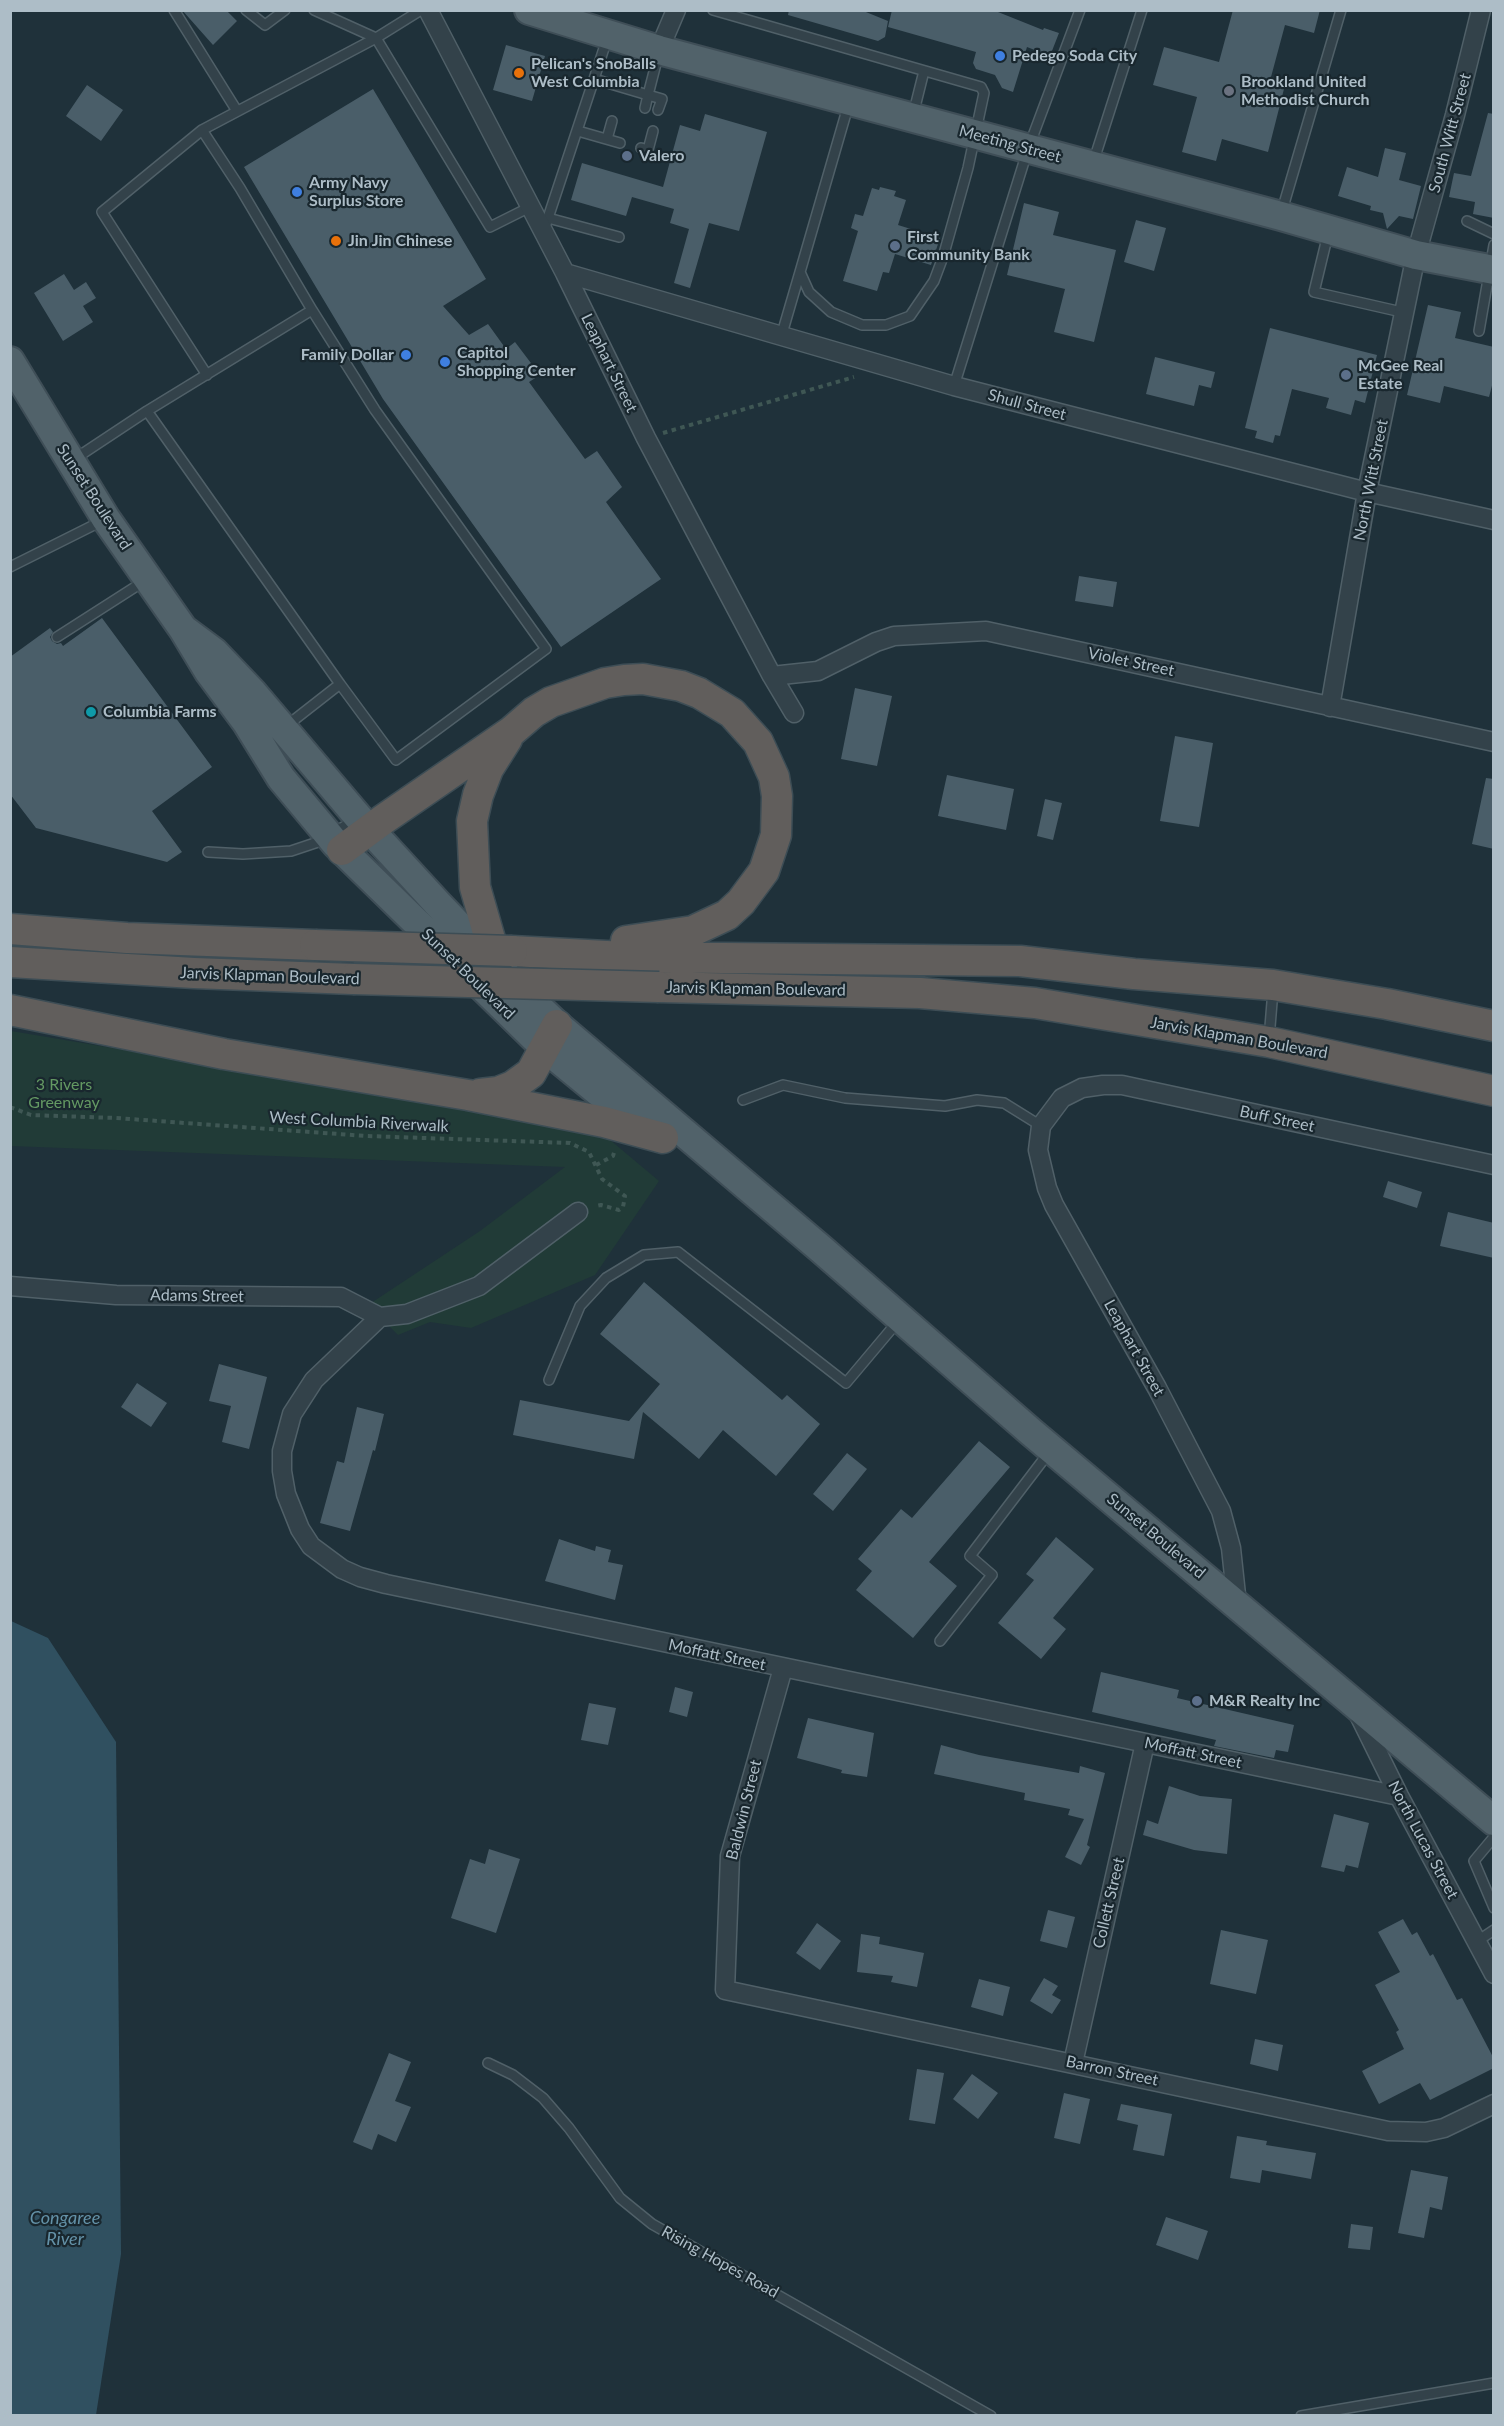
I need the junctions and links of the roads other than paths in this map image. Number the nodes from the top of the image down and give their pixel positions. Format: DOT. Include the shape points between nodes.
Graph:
graph roads {
  1 [pos="174,10"];
  2 [pos="246,10"];
  3 [pos="285,10"];
  4 [pos="314,10"];
  5 [pos="421,10"];
  6 [pos="428,10"];
  7 [pos="529,10"];
  8 [pos="676,10"];
  9 [pos="713,10"];
  10 [pos="1080,10"];
  11 [pos="1142,10"];
  12 [pos="1341,10"];
  13 [pos="1481,10"];
  14 [pos="608,34"];
  15 [pos="376,38"];
  16 [pos="659,50"];
  17 [pos="924,71"];
  18 [pos="594,79"];
  19 [pos="621,87"];
  20 [pos="648,95"];
  21 [pos="618,98"];
  22 [pos="850,101"];
  23 [pos="645,108"];
  24 [pos="658,110"];
  25 [pos="237,111"];
  26 [pos="912,118"];
  27 [pos="612,121"];
  28 [pos="202,130"];
  29 [pos="578,131"];
  30 [pos="653,131"];
  31 [pos="974,135"];
  32 [pos="607,139"];
  33 [pos="620,143"];
  34 [pos="641,148"];
  35 [pos="1028,148"];
  36 [pos="1092,166"];
  37 [pos="530,207"];
  38 [pos="1281,216"];
  39 [pos="1467,221"];
  40 [pos="546,225"];
  41 [pos="1329,230"];
  42 [pos="1494,234"];
  43 [pos="618,237"];
  44 [pos="1416,255"];
  45 [pos="1492,261"];
  46 [pos="800,272"];
  47 [pos="565,273"];
  48 [pos="312,310"];
  49 [pos="1406,313"];
  50 [pos="1479,331"];
  51 [pos="781,337"];
  52 [pos="12,366"];
  53 [pos="207,375"];
  54 [pos="954,386"];
  55 [pos="147,411"];
  56 [pos="70,462"];
  57 [pos="1367,492"];
  58 [pos="106,519"];
  59 [pos="1494,520"];
  60 [pos="10,567"];
  61 [pos="148,579"];
  62 [pos="183,629"];
  63 [pos="57,637"];
  64 [pos="772,676"];
  65 [pos="340,684"];
  66 [pos="1330,706"];
  67 [pos="794,713"];
  68 [pos="283,728"];
  69 [pos="512,730"];
  70 [pos="1494,742"];
  71 [pos="365,824"];
  72 [pos="336,843"];
  73 [pos="208,852"];
  74 [pos="10,929"];
  75 [pos="618,950"];
  76 [pos="505,959"];
  77 [pos="10,962"];
  78 [pos="1274,985"];
  79 [pos="10,1010"];
  80 [pos="1494,1026"];
  81 [pos="551,1037"];
  82 [pos="1269,1042"];
  83 [pos="1494,1091"];
  84 [pos="468,1095"];
  85 [pos="743,1100"];
  86 [pos="1041,1126"];
  87 [pos="663,1138"];
  88 [pos="1494,1165"];
  89 [pos="578,1212"];
  90 [pos="821,1249"];
  91 [pos="10,1286"];
  92 [pos="380,1317"];
  93 [pos="900,1318"];
  94 [pos="549,1380"];
  95 [pos="1052,1449"];
  96 [pos="1237,1604"];
  97 [pos="940,1641"];
  98 [pos="783,1668"];
  99 [pos="1355,1706"];
  100 [pos="1145,1743"];
  101 [pos="1399,1796"];
  102 [pos="1494,1821"];
  103 [pos="1494,1837"];
  104 [pos="1494,1908"];
  105 [pos="1494,1930"];
  106 [pos="1476,1942"];
  107 [pos="1494,1974"];
  108 [pos="725,1990"];
  109 [pos="1073,2062"];
  110 [pos="488,2063"];
  111 [pos="1494,2104"];
  112 [pos="1494,2383"];
  113 [pos="991,2415"];
  114 [pos="1301,2415"];
  1 -- 25 [label="lane"];
  2 -- 3 [label="lane" via="265,25"];
  4 -- 15 [label="lane"];
  5 -- 15 [label="lane"];
  6 -- 37 [label="street, Leaphart Street"];
  7 -- 14 [label="main road, Meeting Street"];
  8 -- 16 [label="street"];
  9 -- 17 [label="lane"];
  10 -- 35 [label="lane"];
  11 -- 36 [label="lane"];
  12 -- 38 [label="lane"];
  13 -- 44 [label="street, South Witt Street"];
  14 -- 16 [label="main road, Meeting Street"];
  14 -- 18 [label="lane"];
  15 -- 25 [label="lane"];
  15 -- 37 [label="lane" via="490,227"];
  16 -- 20 [label="lane"];
  16 -- 22 [label="main road, Meeting Street"];
  17 -- 26 [label="lane"];
  17 -- 31 [label="lane" via="981,87 984,93"];
  18 -- 19 [label="lane"];
  18 -- 29 [label="lane"];
  19 -- 20 [label="lane"];
  19 -- 21 [label="lane"];
  20 -- 23 [label="lane"];
  20 -- 24 [label="lane" via="662,99"];
  22 -- 26 [label="main road, Meeting Street"];
  22 -- 46 [label="lane"];
  25 -- 28 [label="lane"];
  26 -- 31 [label="main road, Meeting Street"];
  27 -- 32 [label="lane"];
  28 -- 48 [label="lane"];
  28 -- 53 [label="lane" via="102,212"];
  29 -- 32 [label="lane"];
  29 -- 40 [label="lane"];
  30 -- 34 [label="lane" via="648,150"];
  31 -- 35 [label="main road, Meeting Street"];
  31 -- 46 [label="lane" via="944,257 934,281 910,316 886,325 862,325 831,312 809,292"];
  32 -- 33 [label="lane"];
  35 -- 36 [label="main road, Meeting Street"];
  35 -- 54 [label="lane"];
  36 -- 38 [label="main road, Meeting Street"];
  37 -- 40 [label="street, Leaphart Street"];
  38 -- 41 [label="main road, Meeting Street"];
  39 -- 42 [label="lane"];
  40 -- 43 [label="lane"];
  40 -- 47 [label="street, Leaphart Street"];
  41 -- 44 [label="main road, Meeting Street"];
  41 -- 49 [label="lane" via="1314,292"];
  44 -- 45 [label="main road, Meeting Street"];
  44 -- 49 [label="street, North Witt Street"];
  45 -- 50 [label="lane"];
  46 -- 51 [label="lane"];
  47 -- 51 [label="street, Shull Street"];
  47 -- 64 [label="street, Leaphart Street" via="646,438"];
  48 -- 53 [label="lane"];
  48 -- 65 [label="lane" via="375,410 546,649 396,760"];
  49 -- 57 [label="street, North Witt Street"];
  51 -- 54 [label="street, Shull Street"];
  52 -- 56 [label="main road, Sunset Boulevard"];
  53 -- 55 [label="lane"];
  54 -- 57 [label="street, Shull Street"];
  55 -- 56 [label="lane"];
  55 -- 65 [label="lane"];
  56 -- 58 [label="main road, Sunset Boulevard"];
  57 -- 59 [label="street, Shull Street"];
  57 -- 66 [label="street, North Witt Street"];
  58 -- 60 [label="lane"];
  58 -- 61 [label="main road, Sunset Boulevard"];
  61 -- 62 [label="main road, Sunset Boulevard"];
  61 -- 63 [label="lane"];
  62 -- 68 [label="main road, Sunset Boulevard" via="214,652"];
  62 -- 72 [label="main road, Sunset Boulevard" via="281,778"];
  64 -- 66 [label="street, Violet Street" via="818,671 894,636 986,631"];
  64 -- 67 [label="street, Leaphart Street"];
  65 -- 68 [label="lane"];
  66 -- 70 [label="street, Violet Street"];
  68 -- 71 [label="main road, Sunset Boulevard"];
  69 -- 71 [label="highway"];
  69 -- 75 [label="highway" via="534,712 568,694 605,683 643,679 681,686 716,702 746,726 767,759 777,796 776,834 764,871 741,902 727,915 693,931"];
  69 -- 76 [label="highway" via="488,769 472,821 476,887"];
  71 -- 72 [label="highway"];
  71 -- 76 [label="main road, Sunset Boulevard"];
  72 -- 73 [label="lane" via="318,842 291,851"];
  72 -- 81 [label="main road, Sunset Boulevard"];
  74 -- 76 [label="highway, Jarvis Klapman Boulevard, bridge"];
  75 -- 76 [label="highway, Jarvis Klapman Boulevard"];
  75 -- 78 [label="highway, Jarvis Klapman Boulevard" via="1020,961"];
  76 -- 81 [label="main road, Sunset Boulevard"];
  77 -- 82 [label="highway, Jarvis Klapman Boulevard, bridge" via="194,974 920,993 1023,1002"];
  78 -- 80 [label="highway, Jarvis Klapman Boulevard"];
  78 -- 82 [label="lane"];
  79 -- 84 [label="highway" via="224,1054"];
  81 -- 84 [label="highway" via="531,1073 513,1086"];
  81 -- 87 [label="main road, Sunset Boulevard" via="607,1100"];
  81 -- 90 [label="main road, Sunset Boulevard"];
  82 -- 83 [label="highway, Jarvis Klapman Boulevard"];
  84 -- 87 [label="highway"];
  85 -- 86 [label="lane" via="783,1085 845,1098 945,1106 977,1100 1004,1103"];
  86 -- 88 [label="street, Buff Street" via="1062,1098 1082,1088 1141,1088"];
  86 -- 96 [label="street, Leaphart Street" via="1038,1150 1054,1205 1221,1511 1231,1548"];
  87 -- 90 [label="main road, Sunset Boulevard" via="765,1217"];
  89 -- 92 [label="street" via="478,1287 407,1314"];
  90 -- 93 [label="main road, Sunset Boulevard"];
  91 -- 92 [label="street, Adams Street" via="116,1295 330,1297 341,1298"];
  92 -- 98 [label="street, Moffatt Street" via="314,1380 285,1432 282,1471 286,1494 311,1546 342,1569 386,1584"];
  93 -- 94 [label="lane" via="846,1383 678,1252 644,1255 606,1278 580,1306"];
  93 -- 95 [label="main road, Sunset Boulevard"];
  95 -- 96 [label="main road, Sunset Boulevard"];
  95 -- 97 [label="lane" via="970,1556 992,1575"];
  96 -- 99 [label="main road, Sunset Boulevard"];
  98 -- 100 [label="street, Moffatt Street"];
  98 -- 108 [label="street, Baldwin Street" via="730,1856"];
  99 -- 101 [label="street, North Lucas Street"];
  99 -- 102 [label="main road, Sunset Boulevard"];
  100 -- 101 [label="street, Moffatt Street"];
  100 -- 109 [label="street, Collett Street"];
  101 -- 106 [label="street, North Lucas Street"];
  103 -- 104 [label="lane" via="1474,1862"];
  105 -- 106 [label="lane"];
  106 -- 107 [label="street, North Lucas Street"];
  108 -- 109 [label="street, Barron Street"];
  109 -- 111 [label="street, Barron Street" via="1397,2132 1444,2128"];
  110 -- 113 [label="lane, Rising Hopes Road" via="513,2075 543,2098 620,2199 652,2224"];
  112 -- 114 [label="lane"];
}
